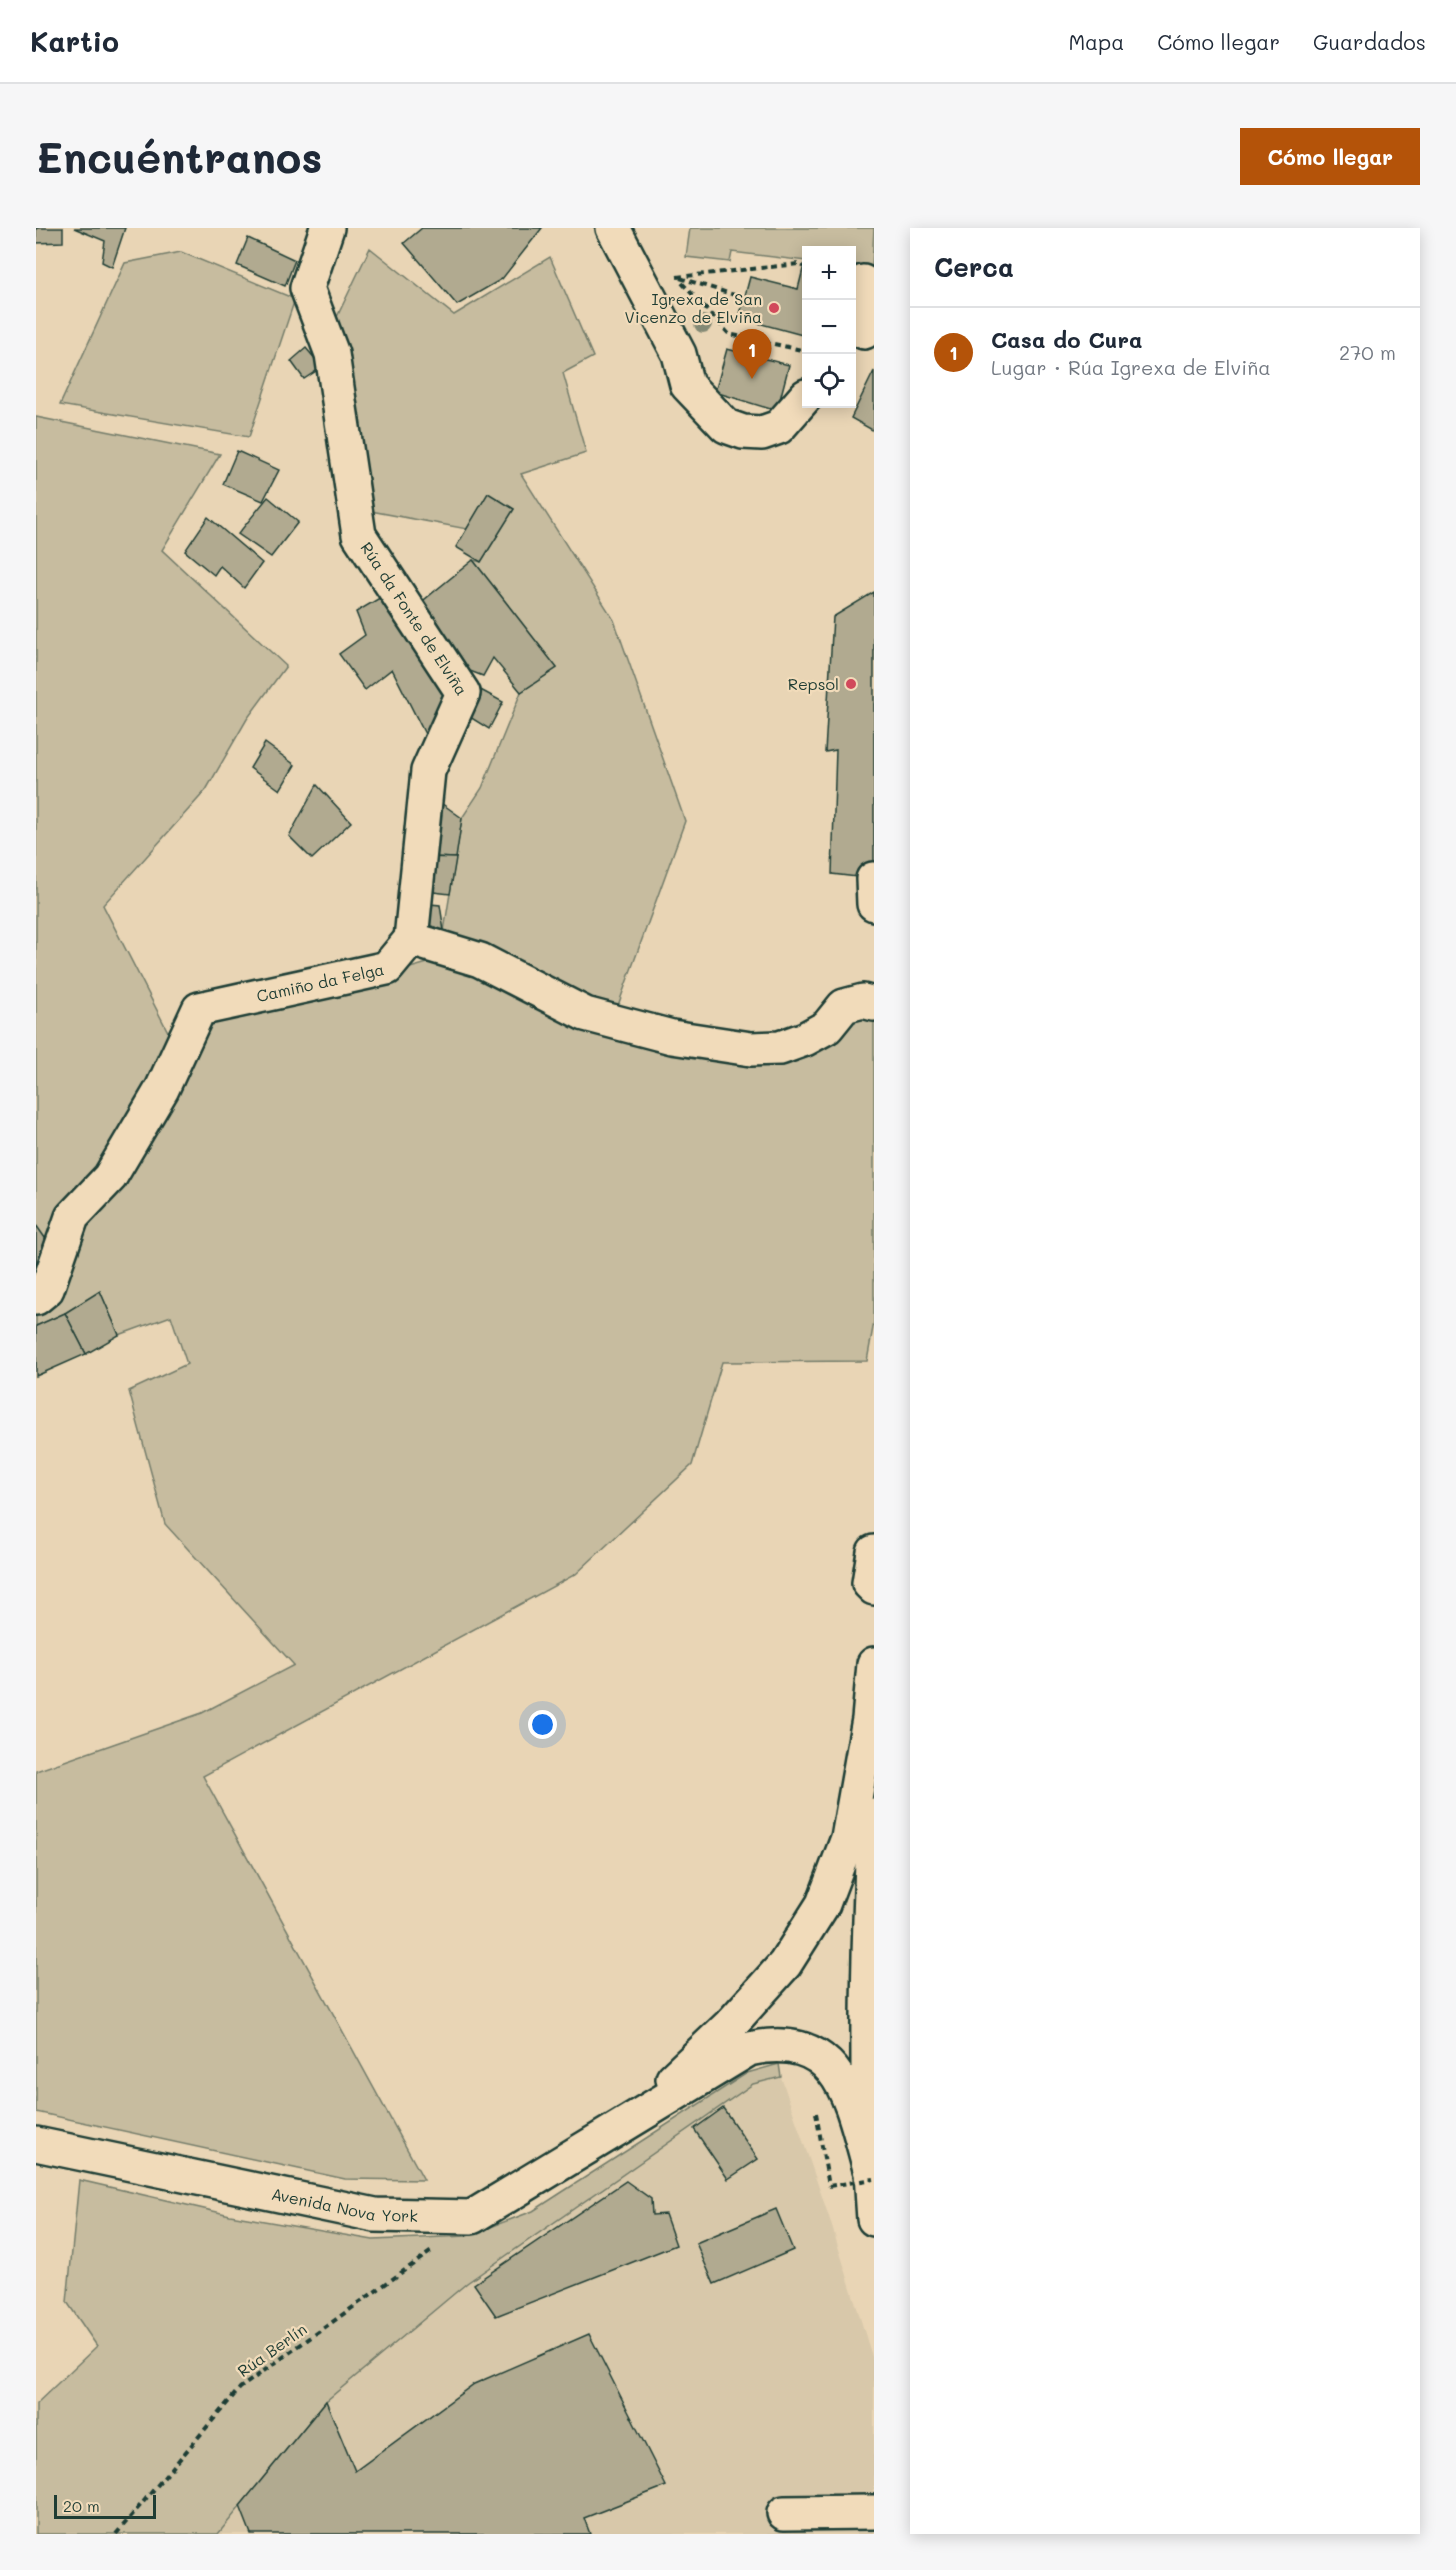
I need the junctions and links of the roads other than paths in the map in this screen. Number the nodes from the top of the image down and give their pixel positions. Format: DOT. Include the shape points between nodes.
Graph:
graph roads {
  1 [pos="327,228"];
  2 [pos="613,228"];
  3 [pos="863,282"];
  4 [pos="863,336"];
  5 [pos="802,402"];
  6 [pos="411,939"];
  7 [pos="874,1004"];
  8 [pos="36,1298"];
  9 [pos="874,1552"];
  10 [pos="874,1588"];
  11 [pos="874,1664"];
  12 [pos="874,1815"];
  13 [pos="630,2119"];
  14 [pos="36,2144"];
  15 [pos="872,2174"];
  16 [pos="874,2219"];
  17 [pos="874,2512"];
  18 [pos="784,2513"];
  1 -- 6 [label="street, Rúa da Fonte de Elviña" via="307,288 332,354 359,535 463,693 428,771"];
  2 -- 5 [label="street" via="679,354 687,385 726,426 762,433 779,427"];
  3 -- 4 [label="street"];
  6 -- 7 [label="street" via="480,960 585,1014 672,1037 750,1049 780,1048 805,1039 827,1027 843,1006 863,1001"];
  6 -- 8 [label="street, Camiño da Felga" via="387,968 199,1009 162,1089 110,1177 72,1217 47,1289"];
  9 -- 10 [label="street" via="869,1583"];
  11 -- 13 [label="street" via="869,1719 848,1838 823,1904 785,1964 731,2024"];
  12 -- 15 [label="street" via="867,1972"];
  13 -- 14 [label="street, Avenida Nova York" via="472,2217 375,2215"];
  13 -- 15 [label="street" via="749,2049 792,2046 828,2063 837,2074 853,2109"];
  15 -- 16 [label="street"];
  17 -- 18 [label="street"];
}
